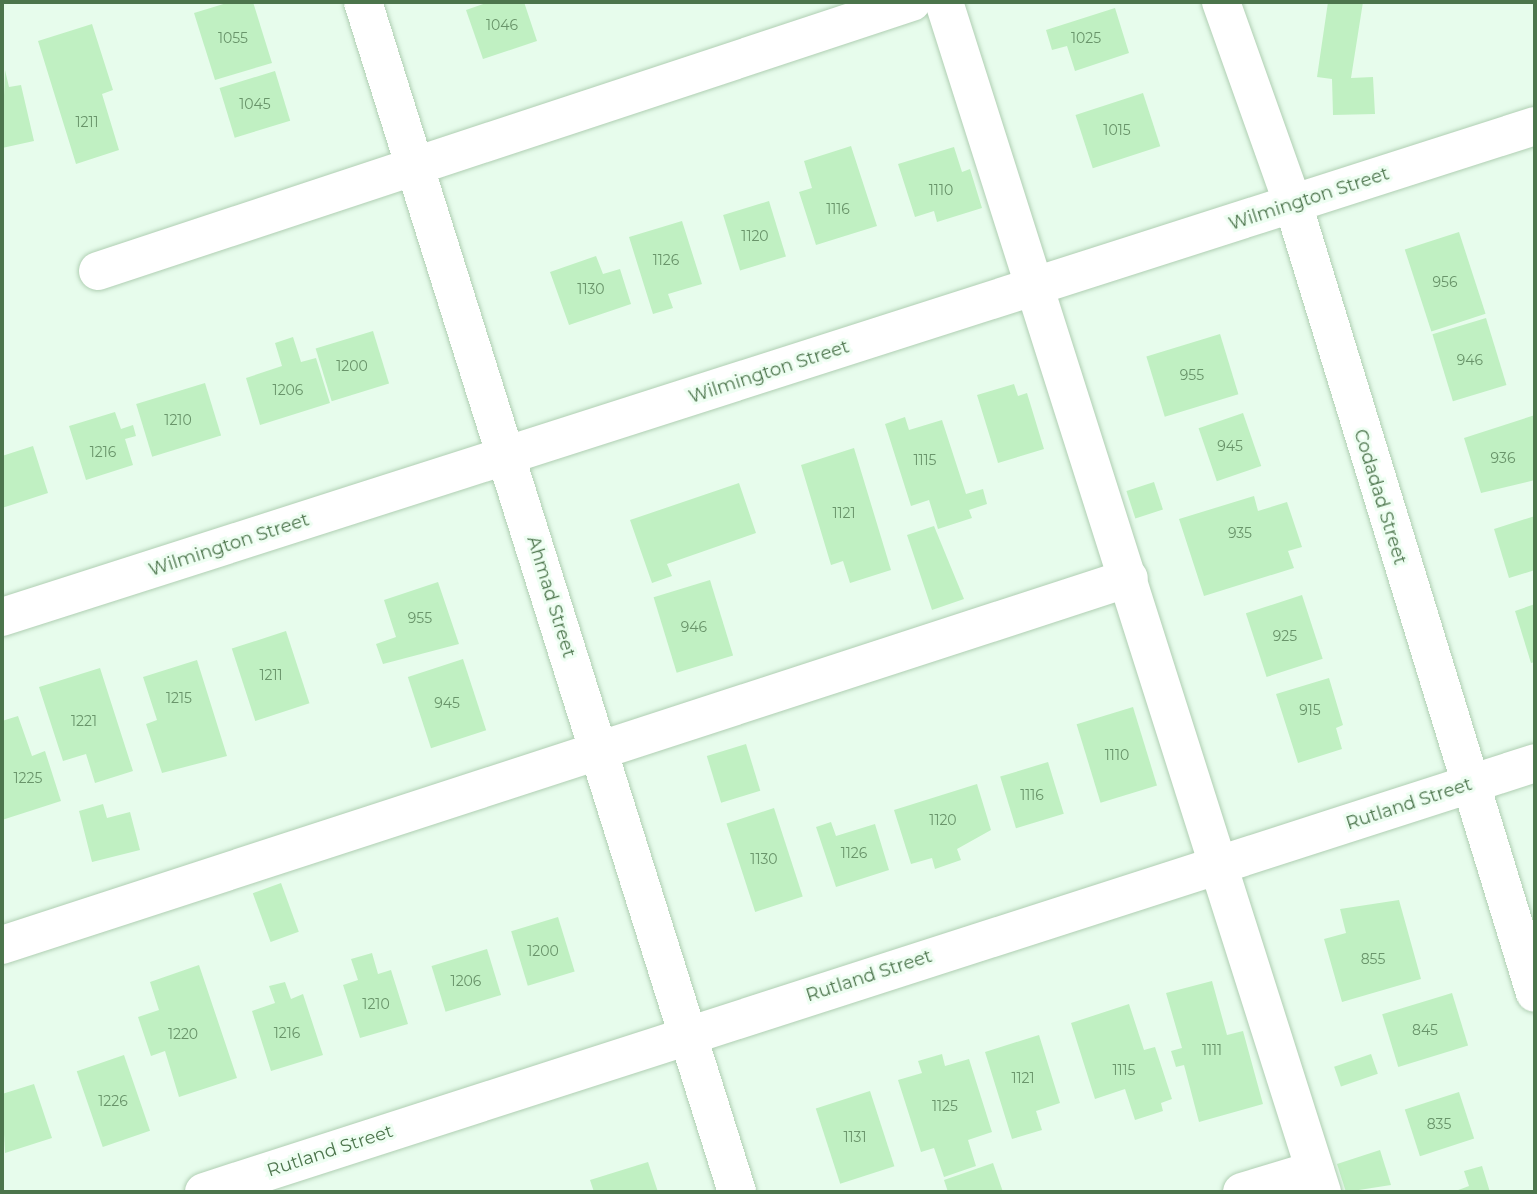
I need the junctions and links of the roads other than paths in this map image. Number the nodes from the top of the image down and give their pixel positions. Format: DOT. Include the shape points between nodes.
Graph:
graph roads {
  1 [pos="363,2"];
  2 [pos="912,2"];
  3 [pos="944,2"];
  4 [pos="1221,2"];
  5 [pos="1534,130"];
  6 [pos="416,162"];
  7 [pos="1293,204"];
  8 [pos="98,271"];
  9 [pos="1035,286"];
  10 [pos="510,456"];
  11 [pos="1129,578"];
  12 [pos="2,617"];
  13 [pos="599,755"];
  14 [pos="1535,763"];
  15 [pos="1466,785"];
  16 [pos="1218,864"];
  17 [pos="2,945"];
  18 [pos="1535,993"];
  19 [pos="688,1034"];
  20 [pos="1319,1181"];
  21 [pos="204,1192"];
  22 [pos="737,1192"];
  23 [pos="1242,1192"];
  1 -- 6 [label="street, Ahmad Street"];
  2 -- 6 [label="street"];
  3 -- 9 [label="street"];
  4 -- 7 [label="street, Codadad Street"];
  5 -- 7 [label="street, Wilmington Street"];
  6 -- 8 [label="street"];
  6 -- 10 [label="street, Ahmad Street"];
  7 -- 9 [label="street, Wilmington Street"];
  7 -- 15 [label="street, Codadad Street"];
  9 -- 10 [label="street, Wilmington Street"];
  9 -- 11 [label="street"];
  10 -- 12 [label="street, Wilmington Street"];
  10 -- 13 [label="street, Ahmad Street"];
  11 -- 13 [label="street"];
  11 -- 16 [label="street"];
  13 -- 17 [label="street"];
  13 -- 19 [label="street, Ahmad Street"];
  14 -- 15 [label="street, Rutland Street"];
  15 -- 16 [label="street, Rutland Street"];
  15 -- 18 [label="street, Codadad Street"];
  16 -- 19 [label="street, Rutland Street"];
  16 -- 20 [label="street"];
  19 -- 21 [label="street, Rutland Street"];
  19 -- 22 [label="street, Ahmad Street"];
  20 -- 23 [label="street"];
}
